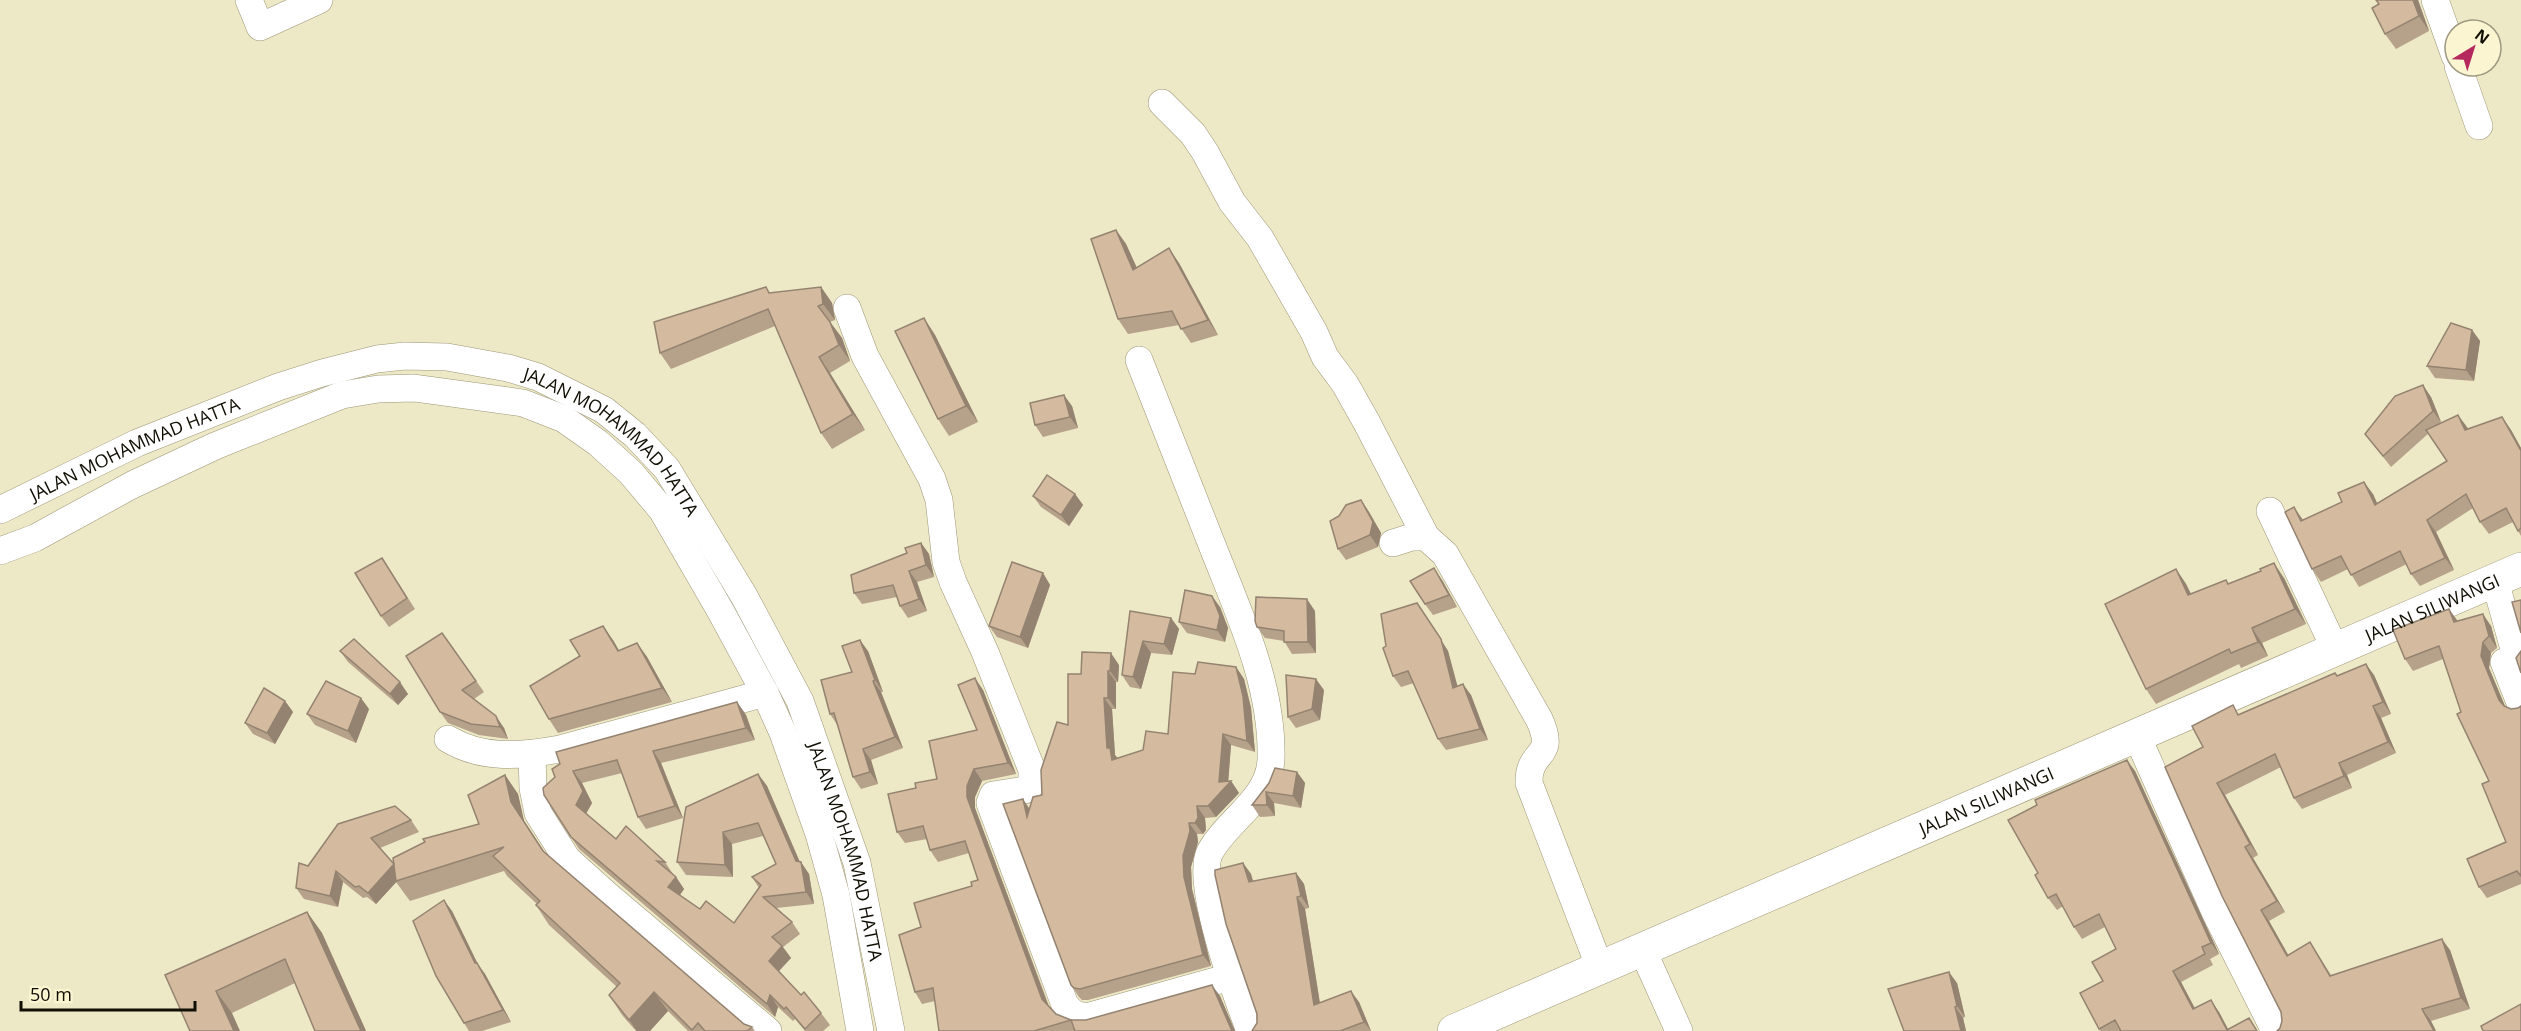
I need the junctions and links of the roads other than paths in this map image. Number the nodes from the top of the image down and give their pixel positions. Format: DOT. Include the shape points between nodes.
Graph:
graph roads {
  1 [pos="249,0"];
  2 [pos="319,0"];
  3 [pos="2436,0"];
  4 [pos="2443,21"];
  5 [pos="2462,78"];
  6 [pos="1161,103"];
  7 [pos="2479,126"];
  8 [pos="847,308"];
  9 [pos="1139,360"];
  10 [pos="0,510"];
  11 [pos="2270,512"];
  12 [pos="1426,537"];
  13 [pos="1393,543"];
  14 [pos="0,551"];
  15 [pos="2508,575"];
  16 [pos="2334,649"];
  17 [pos="765,693"];
  18 [pos="2521,705"];
  19 [pos="2138,735"];
  20 [pos="448,740"];
  21 [pos="818,750"];
  22 [pos="532,754"];
  23 [pos="790,755"];
  24 [pos="1643,951"];
  25 [pos="1600,968"];
  26 [pos="1230,977"];
  27 [pos="768,1031"];
  28 [pos="860,1031"];
  29 [pos="891,1031"];
  30 [pos="1250,1031"];
  31 [pos="1454,1031"];
  32 [pos="1679,1031"];
  33 [pos="2275,1031"];
  1 -- 2 [label="street" via="260,27"];
  3 -- 4 [label="street"];
  5 -- 7 [label="street"];
  6 -- 12 [label="street" via="1193,134 1232,202 1260,238 1325,357 1362,414"];
  8 -- 26 [label="street" via="865,356 932,479 952,582 989,661 1032,770 1032,784 1024,790 993,795 990,803 1065,1005 1073,1013 1090,1016"];
  9 -- 26 [label="street" via="1236,606 1263,685 1270,727 1271,762 1267,778 1248,808 1210,851 1205,865"];
  10 -- 21 [label="street, JALAN MOHAMMAD HATTA" via="136,443 278,387 361,362 405,356 447,357 508,368 569,390 604,410 667,469 744,596 800,700"];
  11 -- 16 [label="street"];
  12 -- 13 [label="street"];
  12 -- 25 [label="street" via="1445,554 1546,734 1547,743 1530,767 1530,783"];
  14 -- 17 [label="street, JALAN MOHAMMAD HATTA" via="35,538 132,485 215,446 342,395 414,388 523,403 564,419 598,443 631,473 662,510"];
  15 -- 16 [label="main road, JALAN SILIWANGI"];
  15 -- 18 [label="street" via="2516,656 2504,662"];
  16 -- 19 [label="main road, JALAN SILIWANGI"];
  17 -- 22 [label="street"];
  17 -- 23 [label="street, JALAN MOHAMMAD HATTA"];
  19 -- 24 [label="main road, JALAN SILIWANGI"];
  19 -- 33 [label="street" via="2216,914"];
  20 -- 22 [label="street" via="474,752"];
  21 -- 23 [label="street"];
  21 -- 29 [label="street, JALAN MOHAMMAD HATTA" via="857,863"];
  22 -- 27 [label="street" via="538,813 567,859"];
  23 -- 28 [label="street, JALAN MOHAMMAD HATTA" via="836,895"];
  24 -- 25 [label="main road, JALAN SILIWANGI"];
  24 -- 32 [label="street"];
  25 -- 31 [label="main road, JALAN SILIWANGI"];
  26 -- 30 [label="street"];
}
